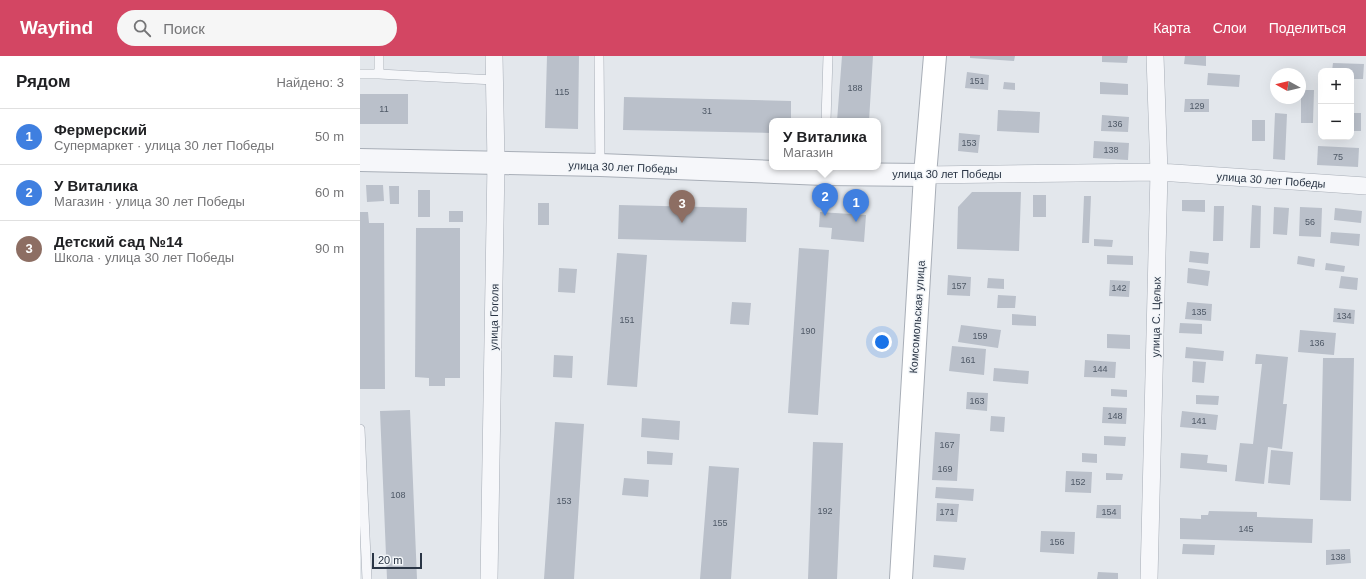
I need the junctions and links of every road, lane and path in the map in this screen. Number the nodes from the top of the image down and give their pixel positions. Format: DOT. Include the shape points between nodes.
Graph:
graph roads {
  1 [pos="379,56"];
  2 [pos="494,56"];
  3 [pos="599,56"];
  4 [pos="828,56"];
  5 [pos="935,56"];
  6 [pos="1155,56"];
  7 [pos="360,74"];
  8 [pos="379,74"];
  9 [pos="494,80"];
  10 [pos="826,118"];
  11 [pos="360,160"];
  12 [pos="496,163"];
  13 [pos="600,165"];
  14 [pos="769,169"];
  15 [pos="824,170"];
  16 [pos="1159,172"];
  17 [pos="925,175"];
  18 [pos="1366,186"];
  19 [pos="360,429"];
  20 [pos="367,579"];
  21 [pos="489,579"];
  22 [pos="901,579"];
  23 [pos="1149,579"];
  1 -- 8 [label="lane"];
  2 -- 9 [label="street, улица Гоголя"];
  3 -- 13 [label="lane"];
  4 -- 10 [label="lane"];
  5 -- 17 [label="main road, Комсомольская улица"];
  6 -- 16 [label="street, улица С. Целых"];
  7 -- 8 [label="lane"];
  8 -- 9 [label="lane"];
  9 -- 12 [label="street, улица Гоголя"];
  11 -- 12 [label="street, улица 30 лет Победы"];
  12 -- 13 [label="street, улица 30 лет Победы"];
  12 -- 21 [label="street, улица Гоголя"];
  13 -- 14 [label="street, улица 30 лет Победы"];
  15 -- 17 [label="street, улица 30 лет Победы"];
  16 -- 17 [label="street, улица 30 лет Победы"];
  16 -- 18 [label="street, улица 30 лет Победы"];
  16 -- 23 [label="street, улица С. Целых"];
  17 -- 22 [label="main road, Комсомольская улица"];
  19 -- 20 [label="lane"];
}
